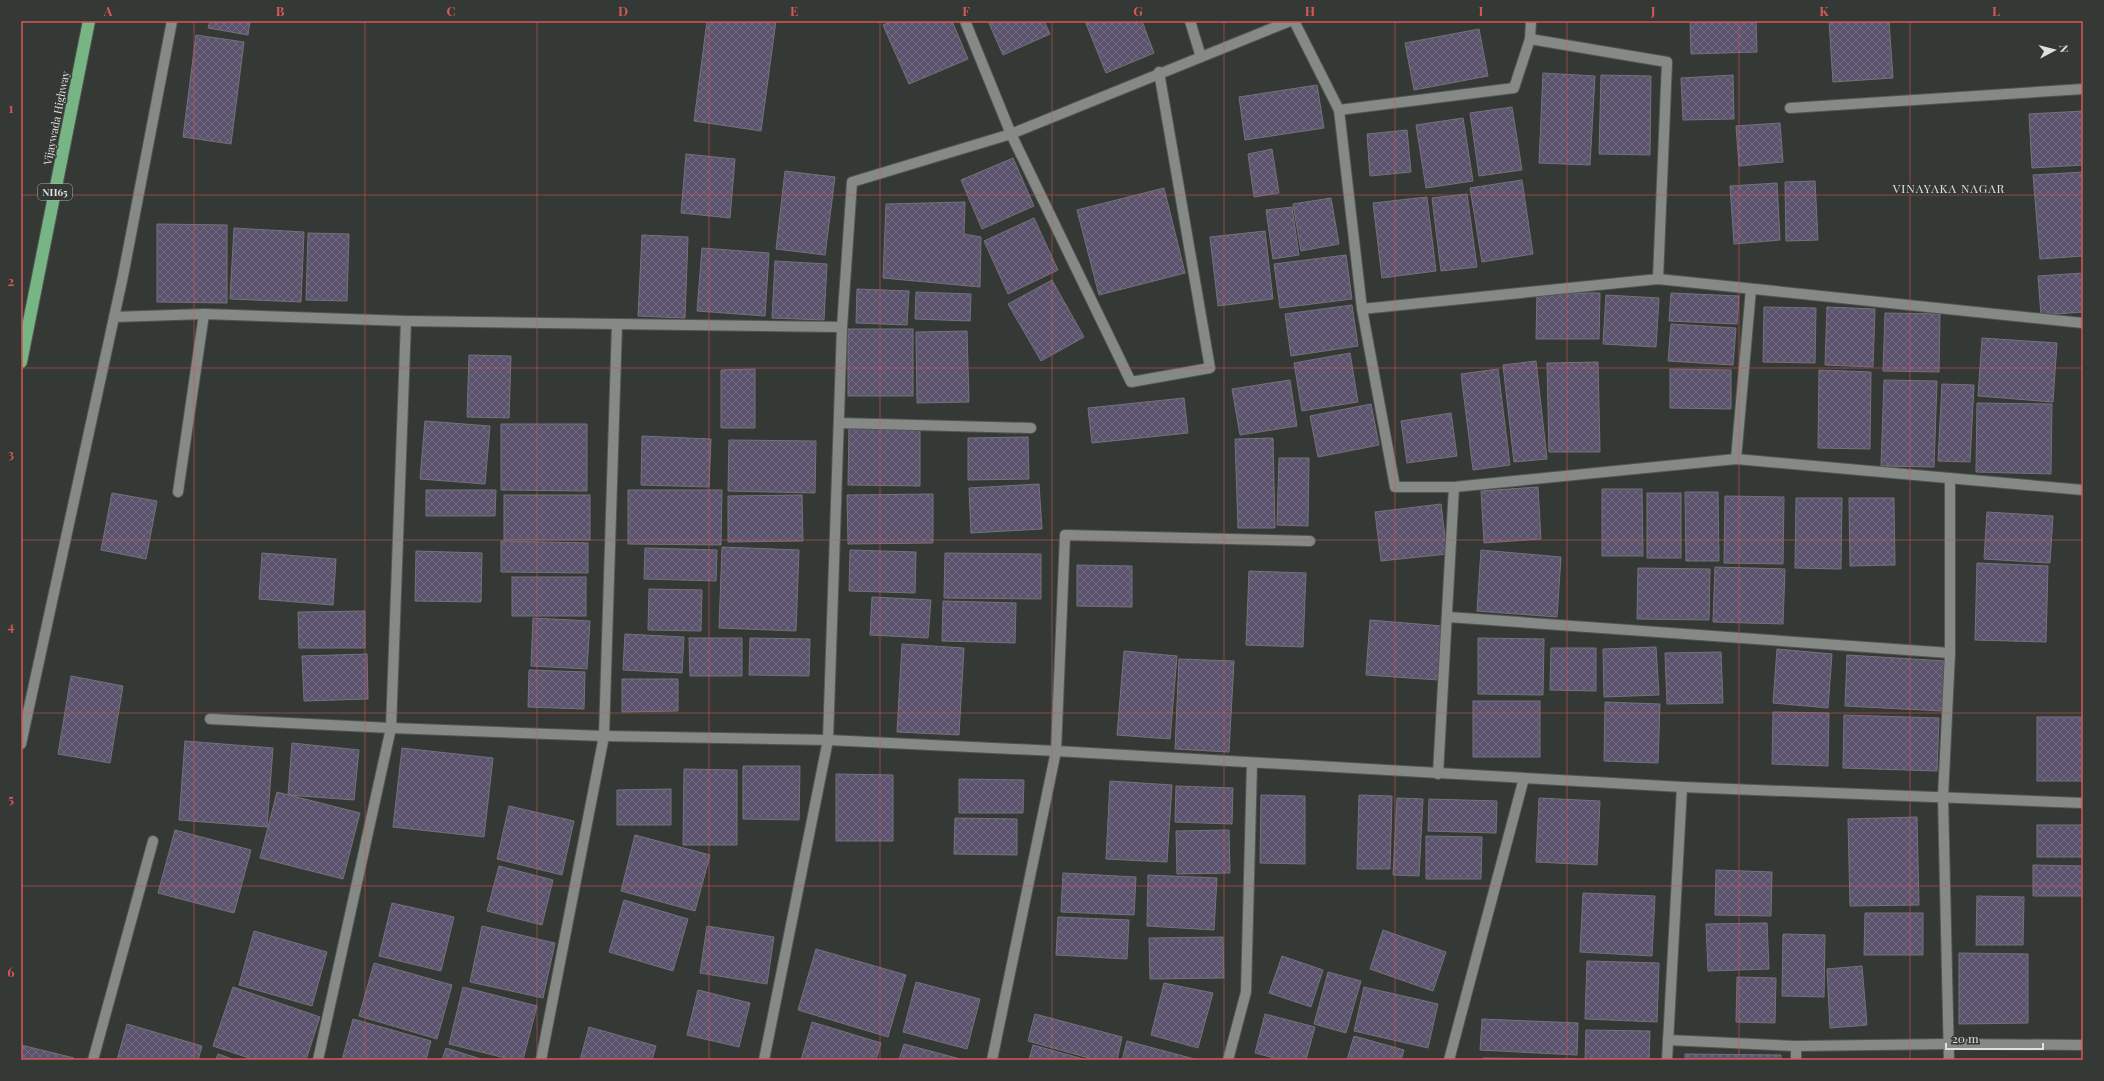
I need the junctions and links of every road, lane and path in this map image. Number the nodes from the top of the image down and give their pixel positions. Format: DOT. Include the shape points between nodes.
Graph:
graph roads {
  1 [pos="89,21"];
  2 [pos="172,21"];
  3 [pos="965,21"];
  4 [pos="1190,21"];
  5 [pos="1290,21"];
  6 [pos="1294,21"];
  7 [pos="1531,21"];
  8 [pos="1530,39"];
  9 [pos="1201,57"];
  10 [pos="1159,72"];
  11 [pos="2083,89"];
  12 [pos="1790,108"];
  13 [pos="1339,110"];
  14 [pos="1010,134"];
  15 [pos="1658,279"];
  16 [pos="1751,289"];
  17 [pos="1362,309"];
  18 [pos="204,314"];
  19 [pos="114,317"];
  20 [pos="406,321"];
  21 [pos="2083,323"];
  22 [pos="617,324"];
  23 [pos="842,327"];
  24 [pos="21,362"];
  25 [pos="839,423"];
  26 [pos="1031,428"];
  27 [pos="1736,459"];
  28 [pos="1950,478"];
  29 [pos="1454,487"];
  30 [pos="2083,490"];
  31 [pos="178,492"];
  32 [pos="1310,541"];
  33 [pos="1448,616"];
  34 [pos="1950,653"];
  35 [pos="210,719"];
  36 [pos="391,728"];
  37 [pos="604,736"];
  38 [pos="828,740"];
  39 [pos="21,744"];
  40 [pos="1056,751"];
  41 [pos="1252,763"];
  42 [pos="1438,774"];
  43 [pos="1524,778"];
  44 [pos="1682,787"];
  45 [pos="1943,797"];
  46 [pos="2083,803"];
  47 [pos="153,841"];
  48 [pos="1668,1040"];
  49 [pos="1949,1044"];
  50 [pos="2083,1045"];
  51 [pos="1796,1046"];
  52 [pos="93,1060"];
  53 [pos="318,1060"];
  54 [pos="540,1060"];
  55 [pos="764,1060"];
  56 [pos="992,1060"];
  57 [pos="1228,1060"];
  58 [pos="1449,1060"];
  59 [pos="1667,1060"];
  60 [pos="1796,1060"];
  61 [pos="1949,1060"];
  1 -- 24 [label="highway, Vijaywada Highway / NH65"];
  2 -- 19 [label="street"];
  3 -- 14 [label="street"];
  4 -- 9 [label="street"];
  5 -- 9 [label="street"];
  6 -- 13 [label="street"];
  7 -- 8 [label="street"];
  8 -- 13 [label="street" via="1514,88"];
  8 -- 15 [label="street" via="1668,62"];
  9 -- 10 [label="street"];
  10 -- 14 [label="street"];
  10 -- 14 [label="street" via="1210,368 1131,382"];
  11 -- 12 [label="street"];
  13 -- 17 [label="street"];
  14 -- 23 [label="street" via="852,182"];
  15 -- 16 [label="street"];
  15 -- 17 [label="street"];
  16 -- 21 [label="street"];
  16 -- 27 [label="street"];
  17 -- 29 [label="street" via="1395,488"];
  18 -- 19 [label="street"];
  18 -- 20 [label="street"];
  18 -- 31 [label="street"];
  19 -- 39 [label="street"];
  20 -- 22 [label="street"];
  20 -- 36 [label="street"];
  22 -- 23 [label="street"];
  22 -- 37 [label="street"];
  23 -- 25 [label="street"];
  25 -- 26 [label="street"];
  25 -- 38 [label="street"];
  27 -- 28 [label="street"];
  27 -- 29 [label="street"];
  28 -- 30 [label="street"];
  28 -- 34 [label="street"];
  29 -- 33 [label="street"];
  32 -- 40 [label="street" via="1065,535"];
  33 -- 34 [label="street"];
  33 -- 42 [label="street"];
  34 -- 45 [label="street"];
  35 -- 36 [label="street"];
  36 -- 37 [label="street"];
  36 -- 53 [label="street"];
  37 -- 38 [label="street"];
  37 -- 54 [label="street"];
  38 -- 40 [label="street"];
  38 -- 55 [label="street"];
  40 -- 41 [label="street"];
  40 -- 56 [label="street"];
  41 -- 42 [label="street"];
  41 -- 57 [label="street" via="1246,992"];
  42 -- 43 [label="street"];
  43 -- 44 [label="street"];
  43 -- 58 [label="street"];
  44 -- 45 [label="street"];
  44 -- 48 [label="street"];
  45 -- 46 [label="street"];
  45 -- 49 [label="street"];
  47 -- 52 [label="street"];
  48 -- 51 [label="street"];
  48 -- 59 [label="street"];
  49 -- 50 [label="street"];
  49 -- 51 [label="street"];
  49 -- 61 [label="street"];
  51 -- 60 [label="street"];
}
